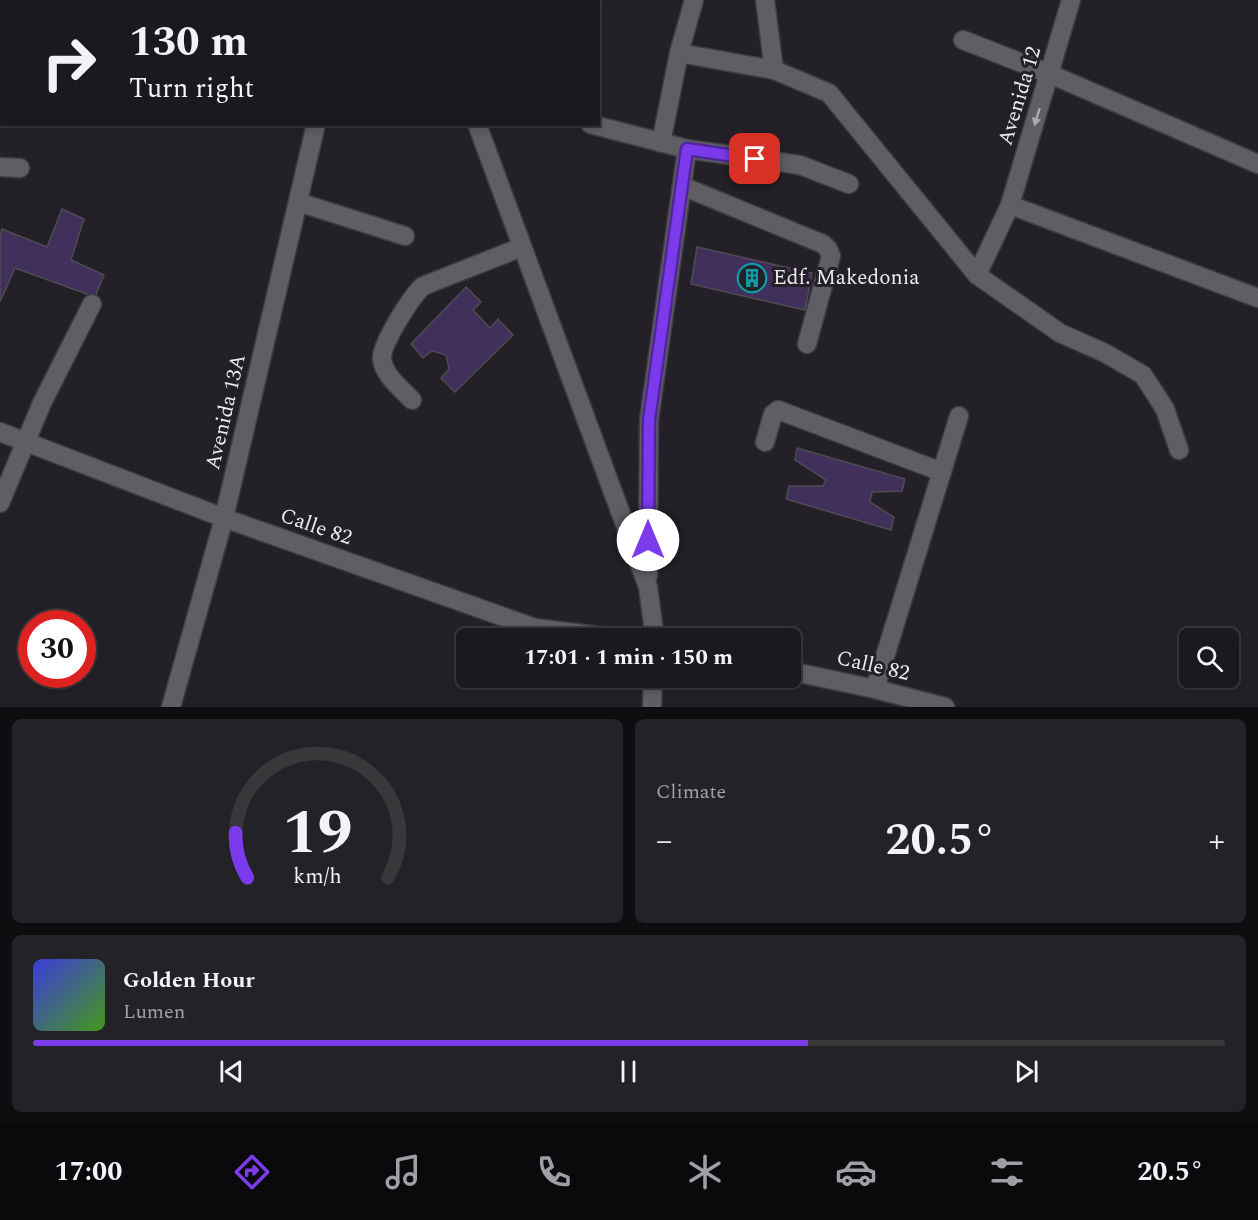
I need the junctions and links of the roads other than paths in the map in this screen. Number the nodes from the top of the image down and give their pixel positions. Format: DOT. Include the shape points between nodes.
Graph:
graph roads {
  1 [pos="694,0"];
  2 [pos="765,0"];
  3 [pos="1071,0"];
  4 [pos="963,40"];
  5 [pos="679,53"];
  6 [pos="774,70"];
  7 [pos="1050,74"];
  8 [pos="316,126"];
  9 [pos="478,126"];
  10 [pos="597,126"];
  11 [pos="661,143"];
  12 [pos="687,149"];
  13 [pos="1258,164"];
  14 [pos="0,167"];
  15 [pos="20,168"];
  16 [pos="849,184"];
  17 [pos="681,186"];
  18 [pos="298,202"];
  19 [pos="1010,205"];
  20 [pos="405,236"];
  21 [pos="522,247"];
  22 [pos="977,275"];
  23 [pos="1258,298"];
  24 [pos="92,304"];
  25 [pos="807,344"];
  26 [pos="412,399"];
  27 [pos="959,416"];
  28 [pos="0,432"];
  29 [pos="26,442"];
  30 [pos="765,442"];
  31 [pos="1179,450"];
  32 [pos="942,472"];
  33 [pos="0,503"];
  34 [pos="224,518"];
  35 [pos="648,587"];
  36 [pos="536,628"];
  37 [pos="654,628"];
  38 [pos="801,673"];
  39 [pos="653,688"];
  40 [pos="875,689"];
  41 [pos="171,707"];
  42 [pos="652,707"];
  43 [pos="945,707"];
  1 -- 5 [label="street"];
  2 -- 6 [label="street"];
  3 -- 7 [label="street, Avenida 12"];
  4 -- 7 [label="street"];
  5 -- 6 [label="street"];
  5 -- 11 [label="street"];
  6 -- 22 [label="street" via="829,93"];
  7 -- 13 [label="street"];
  7 -- 19 [label="street, Avenida 12, one-way"];
  8 -- 18 [label="street, Avenida 13A"];
  9 -- 21 [label="street"];
  10 -- 11 [label="street"];
  11 -- 12 [label="street"];
  12 -- 16 [label="street" via="800,165"];
  12 -- 17 [label="street"];
  14 -- 15 [label="street"];
  17 -- 25 [label="street" via="828,249 831,256"];
  17 -- 35 [label="street" via="649,420"];
  18 -- 20 [label="street"];
  18 -- 34 [label="street, Avenida 13A"];
  19 -- 22 [label="street, Avenida 12"];
  19 -- 23 [label="street"];
  21 -- 26 [label="street" via="423,286 415,293 384,348 382,360 388,375"];
  21 -- 35 [label="street"];
  22 -- 31 [label="street" via="1060,333 1143,375 1165,409"];
  24 -- 29 [label="street"];
  27 -- 32 [label="street"];
  28 -- 29 [label="street, Calle 82"];
  29 -- 33 [label="street"];
  29 -- 34 [label="street, Calle 82"];
  30 -- 32 [label="street" via="773,414 778,410"];
  32 -- 40 [label="street"];
  34 -- 36 [label="street, Calle 82"];
  34 -- 41 [label="street, Avenida 13A"];
  35 -- 37 [label="street"];
  38 -- 40 [label="street, Calle 82"];
  39 -- 42 [label="street"];
  40 -- 43 [label="street, Calle 82"];
}
